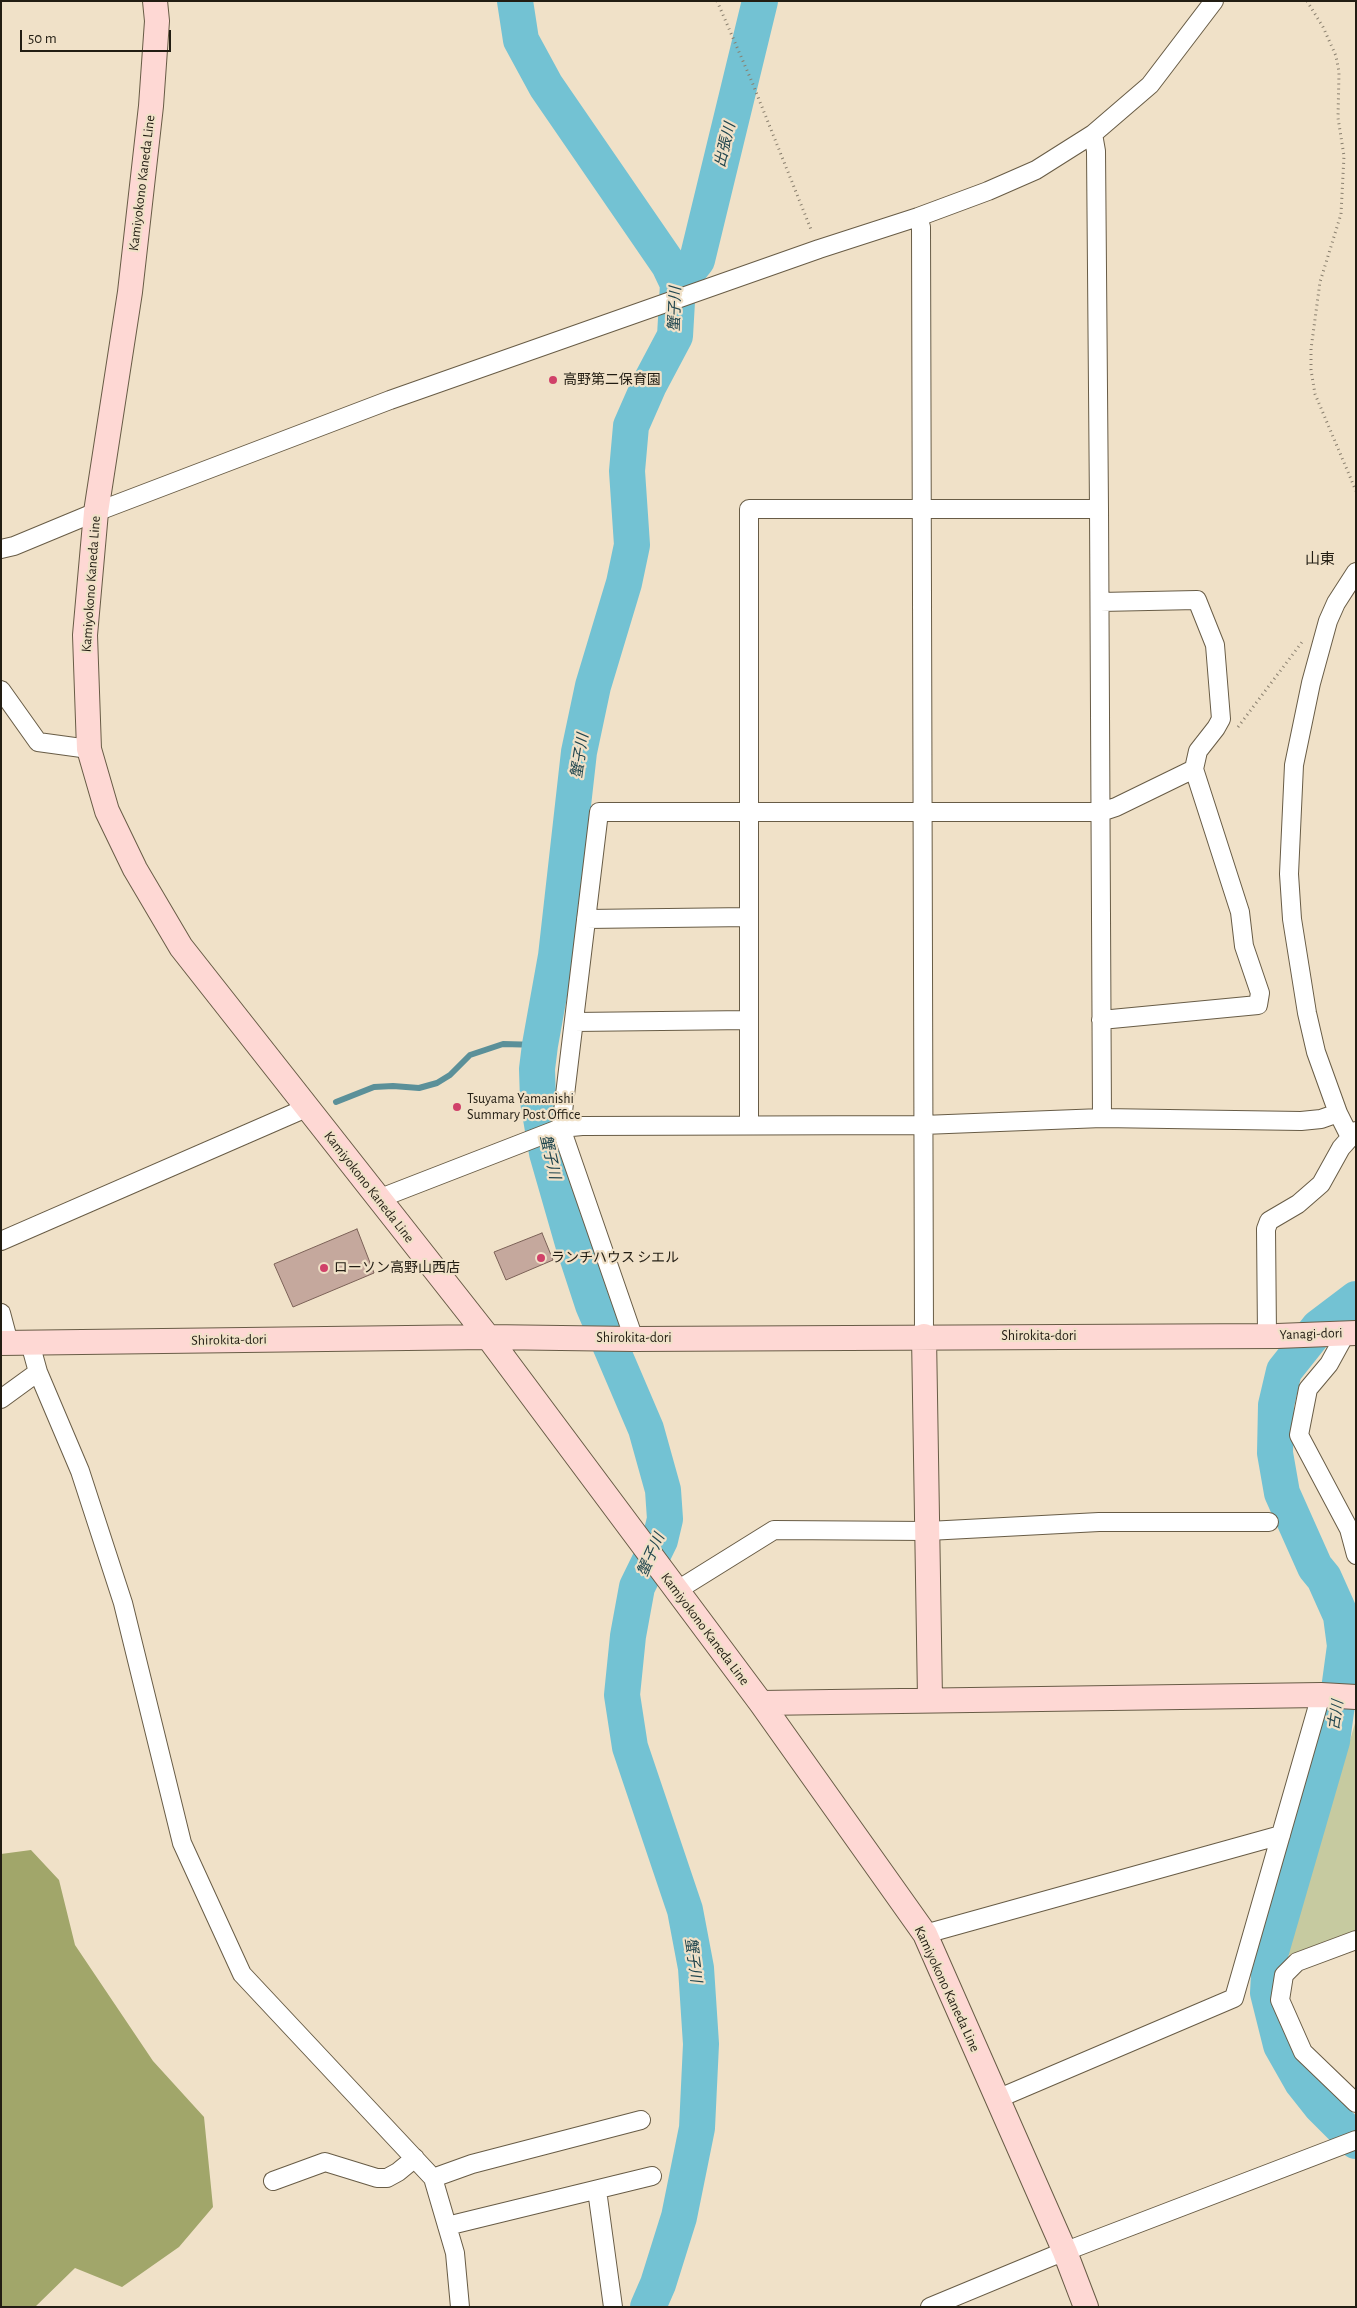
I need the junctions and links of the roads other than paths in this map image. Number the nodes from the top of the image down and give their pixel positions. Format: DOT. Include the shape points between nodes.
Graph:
graph roads {
  1 [pos="155,1"];
  2 [pos="1214,1"];
  3 [pos="1093,134"];
  4 [pos="918,217"];
  5 [pos="922,507"];
  6 [pos="1100,509"];
  7 [pos="96,512"];
  8 [pos="1,548"];
  9 [pos="1356,572"];
  10 [pos="1100,602"];
  11 [pos="1,690"];
  12 [pos="89,749"];
  13 [pos="1194,769"];
  14 [pos="749,810"];
  15 [pos="922,811"];
  16 [pos="1100,812"];
  17 [pos="586,918"];
  18 [pos="749,918"];
  19 [pos="749,1020"];
  20 [pos="1101,1020"];
  21 [pos="574,1022"];
  22 [pos="305,1106"];
  23 [pos="1338,1113"];
  24 [pos="1102,1118"];
  25 [pos="749,1125"];
  26 [pos="923,1125"];
  27 [pos="562,1128"];
  28 [pos="1353,1134"];
  29 [pos="378,1200"];
  30 [pos="1,1241"];
  31 [pos="1,1313"];
  32 [pos="1347,1333"];
  33 [pos="1272,1335"];
  34 [pos="924,1336"];
  35 [pos="488,1337"];
  36 [pos="629,1339"];
  37 [pos="13,1343"];
  38 [pos="38,1372"];
  39 [pos="1,1399"];
  40 [pos="1269,1522"];
  41 [pos="1352,1529"];
  42 [pos="928,1530"];
  43 [pos="1356,1555"];
  44 [pos="676,1591"];
  45 [pos="1320,1695"];
  46 [pos="1356,1697"];
  47 [pos="930,1699"];
  48 [pos="761,1703"];
  49 [pos="1281,1835"];
  50 [pos="924,1934"];
  51 [pos="1356,1940"];
  52 [pos="997,2099"];
  53 [pos="1356,2103"];
  54 [pos="641,2120"];
  55 [pos="1356,2140"];
  56 [pos="415,2158"];
  57 [pos="652,2176"];
  58 [pos="433,2178"];
  59 [pos="273,2181"];
  60 [pos="597,2190"];
  61 [pos="448,2226"];
  62 [pos="1066,2252"];
  63 [pos="460,2307"];
  64 [pos="613,2307"];
  65 [pos="930,2307"];
  66 [pos="1086,2307"];
  1 -- 7 [label="main road, Kamiyokono Kaneda Line" via="157,20 152,106 130,292"];
  2 -- 3 [label="street" via="1150,85"];
  3 -- 4 [label="street" via="1036,170"];
  3 -- 6 [label="street" via="1096,151"];
  4 -- 5 [label="street" via="921,227"];
  4 -- 7 [label="street" via="390,400"];
  5 -- 6 [label="street"];
  5 -- 14 [label="street" via="749,509"];
  5 -- 15 [label="street"];
  6 -- 10 [label="street"];
  7 -- 8 [label="street" via="14,546"];
  7 -- 12 [label="main road, Kamiyokono Kaneda Line" via="85,635"];
  9 -- 23 [label="street" via="1328,621 1311,683 1294,765 1289,874 1292,920 1312,1036"];
  10 -- 13 [label="street" via="1197,600 1215,644 1220,719 1198,750"];
  10 -- 16 [label="street"];
  11 -- 12 [label="street" via="38,742"];
  12 -- 22 [label="main road, Kamiyokono Kaneda Line" via="107,811 135,870 181,947"];
  13 -- 16 [label="street"];
  13 -- 20 [label="street" via="1240,912 1244,946 1260,993 1258,1005"];
  14 -- 15 [label="street"];
  14 -- 17 [label="street" via="599,812"];
  14 -- 18 [label="street"];
  15 -- 16 [label="street"];
  15 -- 26 [label="street"];
  16 -- 20 [label="street"];
  17 -- 18 [label="street"];
  17 -- 21 [label="street"];
  18 -- 19 [label="street"];
  19 -- 21 [label="street"];
  19 -- 25 [label="street"];
  20 -- 24 [label="street"];
  21 -- 27 [label="street"];
  22 -- 29 [label="main road, Kamiyokono Kaneda Line"];
  22 -- 30 [label="street"];
  23 -- 24 [label="street" via="1301,1122"];
  23 -- 28 [label="street"];
  24 -- 26 [label="street"];
  25 -- 26 [label="street"];
  25 -- 27 [label="street"];
  26 -- 34 [label="street"];
  27 -- 29 [label="street"];
  27 -- 36 [label="street"];
  28 -- 33 [label="street" via="1321,1184 1298,1204 1270,1221 1266,1229"];
  29 -- 35 [label="main road, Kamiyokono Kaneda Line"];
  31 -- 37 [label="street"];
  32 -- 33 [label="main road, Yanagi-dori"];
  32 -- 41 [label="street" via="1329,1364 1308,1389 1299,1435"];
  33 -- 34 [label="main road, Shirokita-dori"];
  34 -- 36 [label="main road, Shirokita-dori"];
  34 -- 42 [label="main road"];
  35 -- 36 [label="main road, Shirokita-dori"];
  35 -- 37 [label="main road, Shirokita-dori"];
  35 -- 44 [label="main road, Kamiyokono Kaneda Line"];
  37 -- 38 [label="street"];
  38 -- 39 [label="street"];
  38 -- 56 [label="street" via="80,1471 123,1604 182,1843 242,1974"];
  40 -- 42 [label="street" via="1099,1522"];
  41 -- 43 [label="street"];
  42 -- 44 [label="street" via="774,1530"];
  42 -- 47 [label="main road"];
  44 -- 48 [label="main road, Kamiyokono Kaneda Line"];
  45 -- 46 [label="main road"];
  45 -- 47 [label="main road"];
  45 -- 49 [label="street"];
  47 -- 48 [label="main road"];
  48 -- 50 [label="main road, Kamiyokono Kaneda Line"];
  49 -- 50 [label="street"];
  49 -- 52 [label="street" via="1234,1998"];
  50 -- 52 [label="main road, Kamiyokono Kaneda Line"];
  51 -- 53 [label="street" via="1297,1962 1284,1975 1280,2000 1303,2052"];
  52 -- 62 [label="main road, Kamiyokono Kaneda Line"];
  54 -- 58 [label="street" via="472,2164"];
  55 -- 62 [label="street"];
  56 -- 58 [label="street"];
  56 -- 59 [label="street" via="387,2178 325,2162"];
  57 -- 60 [label="street"];
  58 -- 61 [label="street"];
  60 -- 61 [label="street"];
  60 -- 64 [label="street"];
  61 -- 63 [label="street"];
  62 -- 65 [label="street"];
  62 -- 66 [label="main road, Kamiyokono Kaneda Line"];
}
